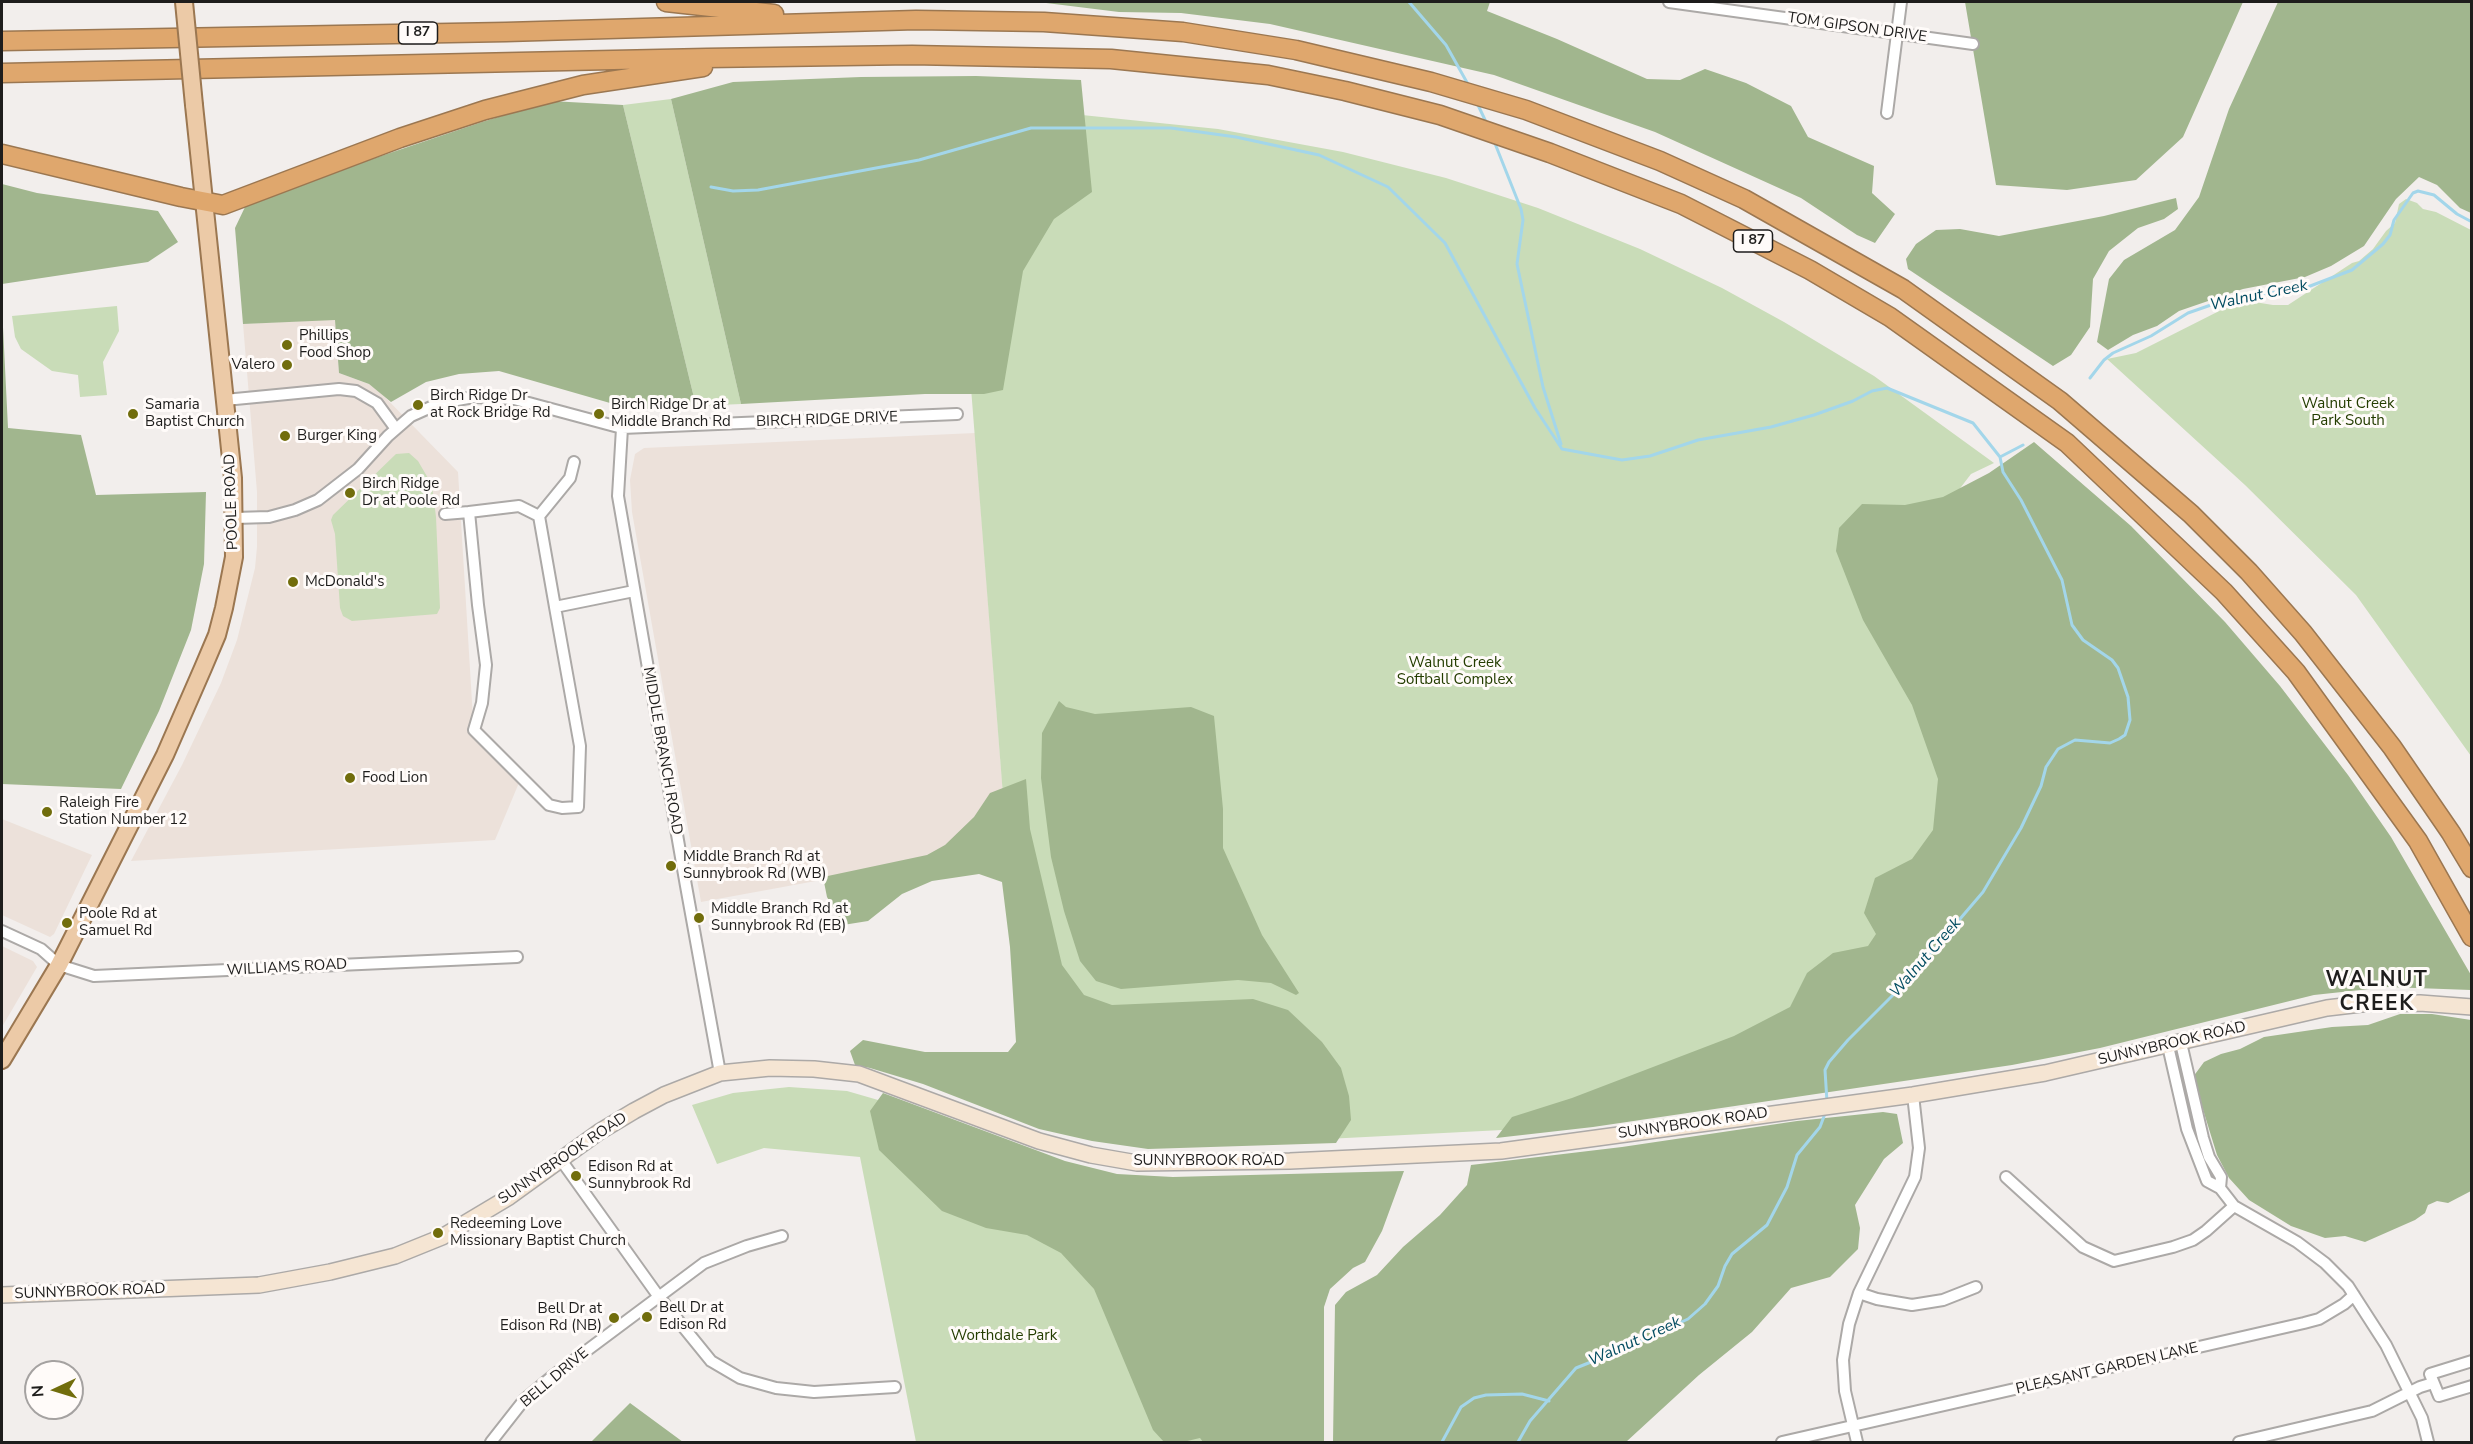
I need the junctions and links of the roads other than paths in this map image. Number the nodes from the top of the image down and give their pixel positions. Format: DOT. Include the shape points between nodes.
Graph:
graph roads {
  1 [pos="184,2"];
  2 [pos="666,2"];
  3 [pos="1669,2"];
  4 [pos="1901,2"];
  5 [pos="835,22"];
  6 [pos="1898,34"];
  7 [pos="2,41"];
  8 [pos="1973,44"];
  9 [pos="767,57"];
  10 [pos="2,73"];
  11 [pos="1887,113"];
  12 [pos="2,154"];
  13 [pos="203,202"];
  14 [pos="225,400"];
  15 [pos="957,414"];
  16 [pos="622,428"];
  17 [pos="396,429"];
  18 [pos="574,462"];
  19 [pos="470,512"];
  20 [pos="445,514"];
  21 [pos="538,516"];
  22 [pos="235,518"];
  23 [pos="634,591"];
  24 [pos="555,606"];
  25 [pos="2472,868"];
  26 [pos="2,931"];
  27 [pos="2472,937"];
  28 [pos="517,957"];
  29 [pos="59,965"];
  30 [pos="2472,1007"];
  31 [pos="2175,1044"];
  32 [pos="2,1059"];
  33 [pos="720,1072"];
  34 [pos="1913,1095"];
  35 [pos="2199,1126"];
  36 [pos="2187,1129"];
  37 [pos="561,1160"];
  38 [pos="2007,1177"];
  39 [pos="2220,1188"];
  40 [pos="2234,1206"];
  41 [pos="782,1236"];
  42 [pos="1976,1287"];
  43 [pos="1859,1293"];
  44 [pos="2,1295"];
  45 [pos="2354,1295"];
  46 [pos="659,1297"];
  47 [pos="2472,1361"];
  48 [pos="2433,1383"];
  49 [pos="2472,1386"];
  50 [pos="894,1387"];
  51 [pos="2409,1393"];
  52 [pos="1853,1427"];
  53 [pos="491,1443"];
  54 [pos="1782,1443"];
  55 [pos="1857,1443"];
  56 [pos="2239,1443"];
  57 [pos="2428,1443"];
  1 -- 13 [label="main road, POOLE ROAD, bridge"];
  2 -- 5 [label="highway"];
  3 -- 6 [label="street, TOM GIPSON DRIVE"];
  4 -- 6 [label="street"];
  5 -- 7 [label="highway, I 87"];
  5 -- 25 [label="highway, I 87" via="1129,27 1296,50 1431,82 1526,110 1660,161 1744,199 1903,289 1992,351 2060,401 2191,514 2249,572 2345,685 2392,747"];
  6 -- 8 [label="street, TOM GIPSON DRIVE"];
  6 -- 11 [label="street"];
  9 -- 10 [label="highway, I 87"];
  9 -- 13 [label="highway" via="546,93 419,131 223,205"];
  9 -- 27 [label="highway, I 87" via="1111,59 1279,77 1440,115 1550,153 1681,204 1810,270 1890,318 2067,443 2224,592 2296,672 2373,776 2418,841"];
  12 -- 13 [label="highway"];
  13 -- 14 [label="main road, POOLE ROAD"];
  14 -- 17 [label="street" via="339,389 356,391 377,403"];
  14 -- 22 [label="main road, POOLE ROAD"];
  15 -- 16 [label="street, BIRCH RIDGE DRIVE"];
  16 -- 17 [label="street, BIRCH RIDGE DRIVE" via="514,399 474,396 441,403 411,416"];
  16 -- 23 [label="street, MIDDLE BRANCH ROAD" via="618,496"];
  17 -- 22 [label="street, BIRCH RIDGE DRIVE" via="358,469 318,500 269,517"];
  18 -- 21 [label="street" via="570,478"];
  19 -- 20 [label="street"];
  19 -- 21 [label="street" via="519,506"];
  19 -- 24 [label="street" via="486,665 483,704 474,730 549,805 578,807 580,746"];
  21 -- 24 [label="street"];
  22 -- 29 [label="main road, POOLE ROAD" via="234,557 217,635 168,748"];
  23 -- 24 [label="street"];
  23 -- 33 [label="street, MIDDLE BRANCH ROAD"];
  26 -- 29 [label="street" via="41,949"];
  28 -- 29 [label="street, WILLIAMS ROAD" via="94,976"];
  29 -- 32 [label="main road, POOLE ROAD"];
  30 -- 31 [label="main road, SUNNYBROOK ROAD" via="2420,1003 2327,1008"];
  31 -- 34 [label="main road, SUNNYBROOK ROAD" via="2045,1073"];
  31 -- 35 [label="street"];
  31 -- 36 [label="street"];
  33 -- 34 [label="main road, SUNNYBROOK ROAD" via="770,1068 859,1074 1039,1141 1137,1163 1290,1161 1500,1151"];
  33 -- 37 [label="main road, SUNNYBROOK ROAD" via="634,1111"];
  34 -- 43 [label="street" via="1919,1148 1915,1177"];
  35 -- 36 [label="street"];
  35 -- 39 [label="street" via="2209,1157 2221,1177"];
  36 -- 39 [label="street" via="2207,1181"];
  37 -- 44 [label="main road, SUNNYBROOK ROAD" via="442,1237 353,1267 259,1285"];
  37 -- 46 [label="street"];
  38 -- 40 [label="street" via="2083,1247 2114,1261 2193,1240"];
  39 -- 40 [label="street"];
  40 -- 45 [label="street" via="2325,1263"];
  41 -- 46 [label="street, BELL DRIVE" via="704,1263"];
  42 -- 43 [label="street" via="1943,1300 1912,1305"];
  43 -- 52 [label="street" via="1848,1324 1843,1360"];
  45 -- 51 [label="street" via="2386,1345"];
  45 -- 52 [label="street, PLEASANT GARDEN LANE" via="2319,1319 2304,1323"];
  46 -- 50 [label="street" via="711,1361 740,1378 776,1388 814,1392"];
  46 -- 53 [label="street, BELL DRIVE" via="524,1400"];
  47 -- 48 [label="street" via="2430,1374"];
  48 -- 49 [label="street" via="2439,1396"];
  48 -- 51 [label="street"];
  51 -- 56 [label="street" via="2372,1411"];
  51 -- 57 [label="street"];
  52 -- 54 [label="street, PLEASANT GARDEN LANE"];
  52 -- 55 [label="street"];
}
